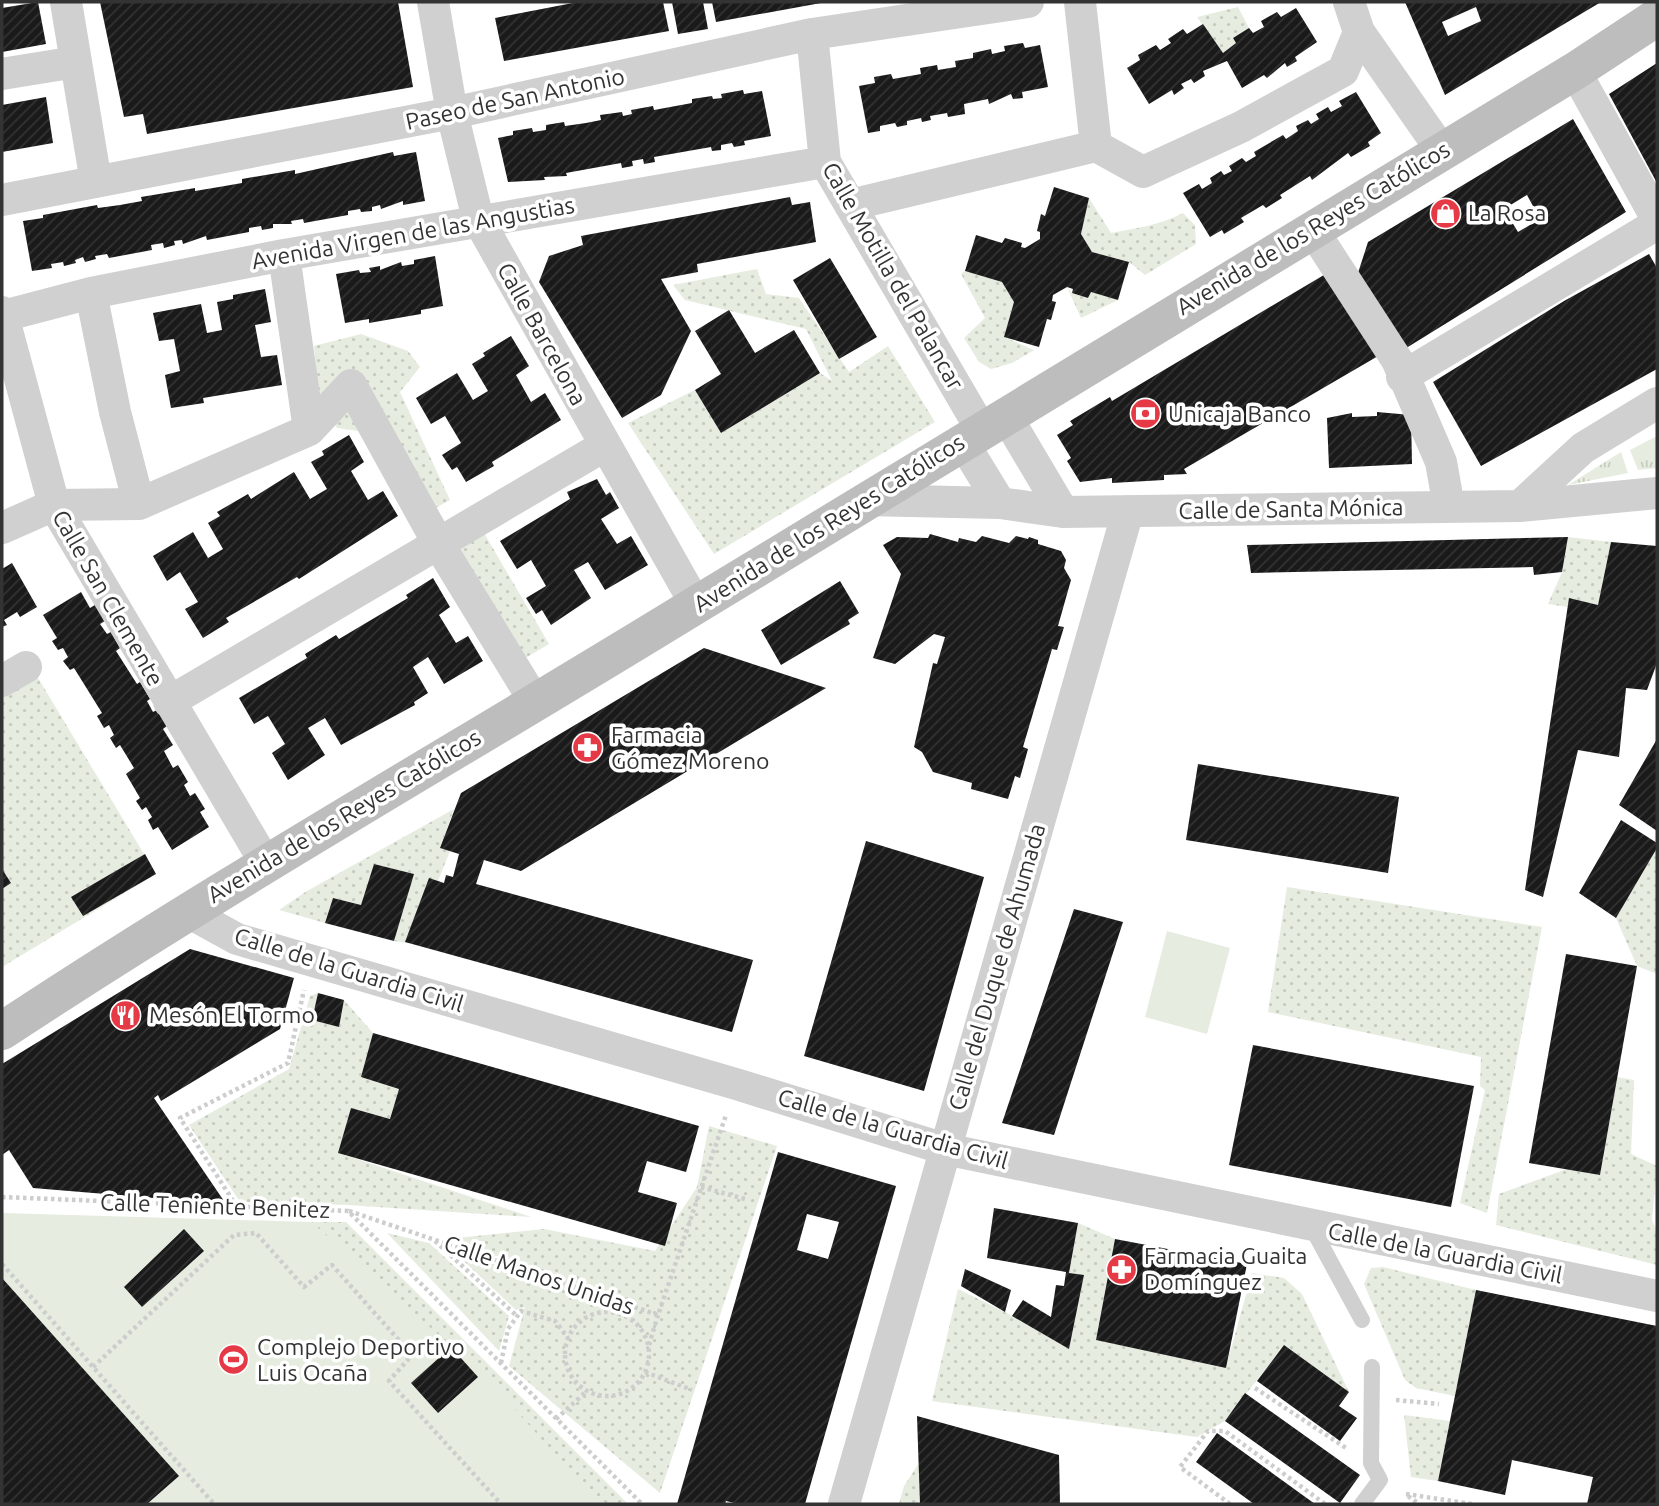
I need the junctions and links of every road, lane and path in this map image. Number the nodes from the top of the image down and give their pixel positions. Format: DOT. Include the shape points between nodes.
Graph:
graph roads {
  1 [pos="65,2"];
  2 [pos="433,2"];
  3 [pos="1028,2"];
  4 [pos="1080,2"];
  5 [pos="1349,2"];
  6 [pos="1657,17"];
  7 [pos="1359,32"];
  8 [pos="812,34"];
  9 [pos="76,62"];
  10 [pos="1575,71"];
  11 [pos="2,74"];
  12 [pos="452,113"];
  13 [pos="1096,146"];
  14 [pos="1442,151"];
  15 [pos="825,162"];
  16 [pos="96,182"];
  17 [pos="2,200"];
  18 [pos="850,205"];
  19 [pos="478,219"];
  20 [pos="1657,222"];
  21 [pos="1312,229"];
  22 [pos="284,255"];
  23 [pos="91,293"];
  24 [pos="2,314"];
  25 [pos="1402,377"];
  26 [pos="1657,403"];
  27 [pos="983,428"];
  28 [pos="309,430"];
  29 [pos="604,446"];
  30 [pos="1657,493"];
  31 [pos="864,500"];
  32 [pos="1000,503"];
  33 [pos="139,504"];
  34 [pos="54,505"];
  35 [pos="1520,506"];
  36 [pos="1449,507"];
  37 [pos="1128,511"];
  38 [pos="1063,512"];
  39 [pos="2,528"];
  40 [pos="438,544"];
  41 [pos="696,605"];
  42 [pos="169,702"];
  43 [pos="535,702"];
  44 [pos="265,862"];
  45 [pos="186,911"];
  46 [pos="311,961"];
  47 [pos="2,1031"];
  48 [pos="736,1084"];
  49 [pos="945,1149"];
  50 [pos="701,1187"];
  51 [pos="2,1198"];
  52 [pos="745,1199"];
  53 [pos="237,1208"];
  54 [pos="348,1211"];
  55 [pos="1311,1226"];
  56 [pos="434,1240"];
  57 [pos="2,1264"];
  58 [pos="1657,1296"];
  59 [pos="658,1315"];
  60 [pos="517,1316"];
  61 [pos="1362,1320"];
  62 [pos="568,1338"];
  63 [pos="649,1345"];
  64 [pos="501,1363"];
  65 [pos="93,1367"];
  66 [pos="1372,1367"];
  67 [pos="645,1372"];
  68 [pos="1255,1388"];
  69 [pos="692,1390"];
  70 [pos="587,1391"];
  71 [pos="1371,1398"];
  72 [pos="1439,1404"];
  73 [pos="556,1419"];
  74 [pos="1371,1464"];
  75 [pos="1406,1494"];
  76 [pos="214,1504"];
  77 [pos="501,1504"];
  78 [pos="642,1504"];
  79 [pos="844,1504"];
  80 [pos="1230,1504"];
  81 [pos="1325,1504"];
  82 [pos="1362,1504"];
  83 [pos="1472,1504"];
  1 -- 9 [label="street"];
  2 -- 12 [label="street, Calle Barcelona"];
  3 -- 8 [label="street, Paseo de San Antonio"];
  4 -- 13 [label="street"];
  5 -- 7 [label="street"];
  6 -- 10 [label="main road, Avenida de los Reyes Católicos"];
  7 -- 13 [label="street" via="1343,71 1241,127 1143,172"];
  7 -- 14 [label="street"];
  8 -- 12 [label="street, Paseo de San Antonio"];
  8 -- 15 [label="street, Calle Motilla del Palancar"];
  9 -- 11 [label="street"];
  9 -- 16 [label="street"];
  10 -- 14 [label="main road, Avenida de los Reyes Católicos"];
  10 -- 20 [label="street"];
  12 -- 16 [label="street, Paseo de San Antonio"];
  12 -- 19 [label="street, Calle Barcelona"];
  13 -- 18 [label="street"];
  14 -- 21 [label="main road, Avenida de los Reyes Católicos"];
  15 -- 18 [label="street, Calle Motilla del Palancar"];
  15 -- 19 [label="street, Avenida Virgen de las Angustias"];
  16 -- 17 [label="street, Paseo de San Antonio"];
  18 -- 27 [label="street, Calle Motilla del Palancar"];
  19 -- 22 [label="street, Avenida Virgen de las Angustias"];
  19 -- 29 [label="street, Calle Barcelona"];
  20 -- 25 [label="street"];
  21 -- 25 [label="street" via="1397,360"];
  21 -- 27 [label="main road, Avenida de los Reyes Católicos"];
  22 -- 23 [label="street, Avenida Virgen de las Angustias"];
  22 -- 28 [label="street"];
  23 -- 24 [label="street, Avenida Virgen de las Angustias"];
  23 -- 33 [label="street"];
  24 -- 34 [label="street, Calle San Clemente"];
  25 -- 36 [label="street" via="1441,462"];
  26 -- 35 [label="street" via="1583,448"];
  27 -- 31 [label="main road, Avenida de los Reyes Católicos"];
  27 -- 32 [label="street"];
  27 -- 38 [label="street"];
  28 -- 33 [label="street"];
  28 -- 40 [label="street" via="351,385"];
  29 -- 40 [label="street"];
  29 -- 41 [label="street, Calle Barcelona"];
  30 -- 35 [label="street, Calle de Santa Mónica"];
  31 -- 32 [label="street, Calle de Santa Mónica"];
  31 -- 41 [label="main road, Avenida de los Reyes Católicos"];
  32 -- 38 [label="street, Calle de Santa Mónica"];
  33 -- 34 [label="street"];
  34 -- 39 [label="street"];
  34 -- 42 [label="street, Calle San Clemente"];
  35 -- 36 [label="street, Calle de Santa Mónica"];
  36 -- 37 [label="street, Calle de Santa Mónica"];
  37 -- 38 [label="street, Calle de Santa Mónica"];
  37 -- 49 [label="street, Calle del Duque de Ahumada"];
  40 -- 42 [label="street"];
  40 -- 43 [label="street"];
  41 -- 43 [label="main road, Avenida de los Reyes Católicos"];
  42 -- 44 [label="street, Calle San Clemente"];
  43 -- 44 [label="main road, Avenida de los Reyes Católicos"];
  44 -- 45 [label="main road, Avenida de los Reyes Católicos"];
  45 -- 46 [label="street, Calle de la Guardia Civil" via="237,939"];
  45 -- 47 [label="main road, Avenida de los Reyes Católicos"];
  46 -- 48 [label="street, Calle de la Guardia Civil"];
  46 -- 53 [label="path" via="288,1063 180,1118"];
  48 -- 49 [label="street, Calle de la Guardia Civil"];
  48 -- 50 [label="path, Calle Manos Unidas"];
  49 -- 55 [label="street, Calle de la Guardia Civil"];
  49 -- 79 [label="street, Calle del Duque de Ahumada"];
  50 -- 52 [label="path"];
  50 -- 59 [label="path, Calle Manos Unidas"];
  51 -- 53 [label="path, Calle Teniente Benitez"];
  53 -- 54 [label="path, Calle Teniente Benitez"];
  54 -- 56 [label="path, Calle Manos Unidas"];
  54 -- 64 [label="path, Calle Teniente Benitez"];
  55 -- 58 [label="street, Calle de la Guardia Civil"];
  55 -- 61 [label="lane"];
  56 -- 59 [label="path, Calle Manos Unidas"];
  56 -- 60 [label="path"];
  57 -- 65 [label="path"];
  59 -- 63 [label="path"];
  60 -- 62 [label="path" via="521,1311 555,1321"];
  60 -- 64 [label="path" via="508,1329"];
  62 -- 63 [label="path" via="582,1319 609,1312 635,1322"];
  62 -- 70 [label="path" via="568,1370"];
  63 -- 67 [label="path"];
  64 -- 73 [label="path, Calle Teniente Benitez"];
  65 -- 76 [label="path"];
  65 -- 77 [label="path" via="234,1235 256,1233 304,1287 332,1265 412,1355 389,1381"];
  66 -- 71 [label="lane"];
  67 -- 69 [label="path"];
  67 -- 70 [label="path" via="638,1383 613,1396"];
  68 -- 74 [label="path"];
  70 -- 73 [label="path"];
  71 -- 72 [label="path"];
  71 -- 74 [label="lane"];
  73 -- 78 [label="path, Calle Teniente Benitez"];
  74 -- 82 [label="lane" via="1380,1480"];
  75 -- 83 [label="path"];
  80 -- 81 [label="path" via="1180,1468 1208,1431 1225,1431"];
}
